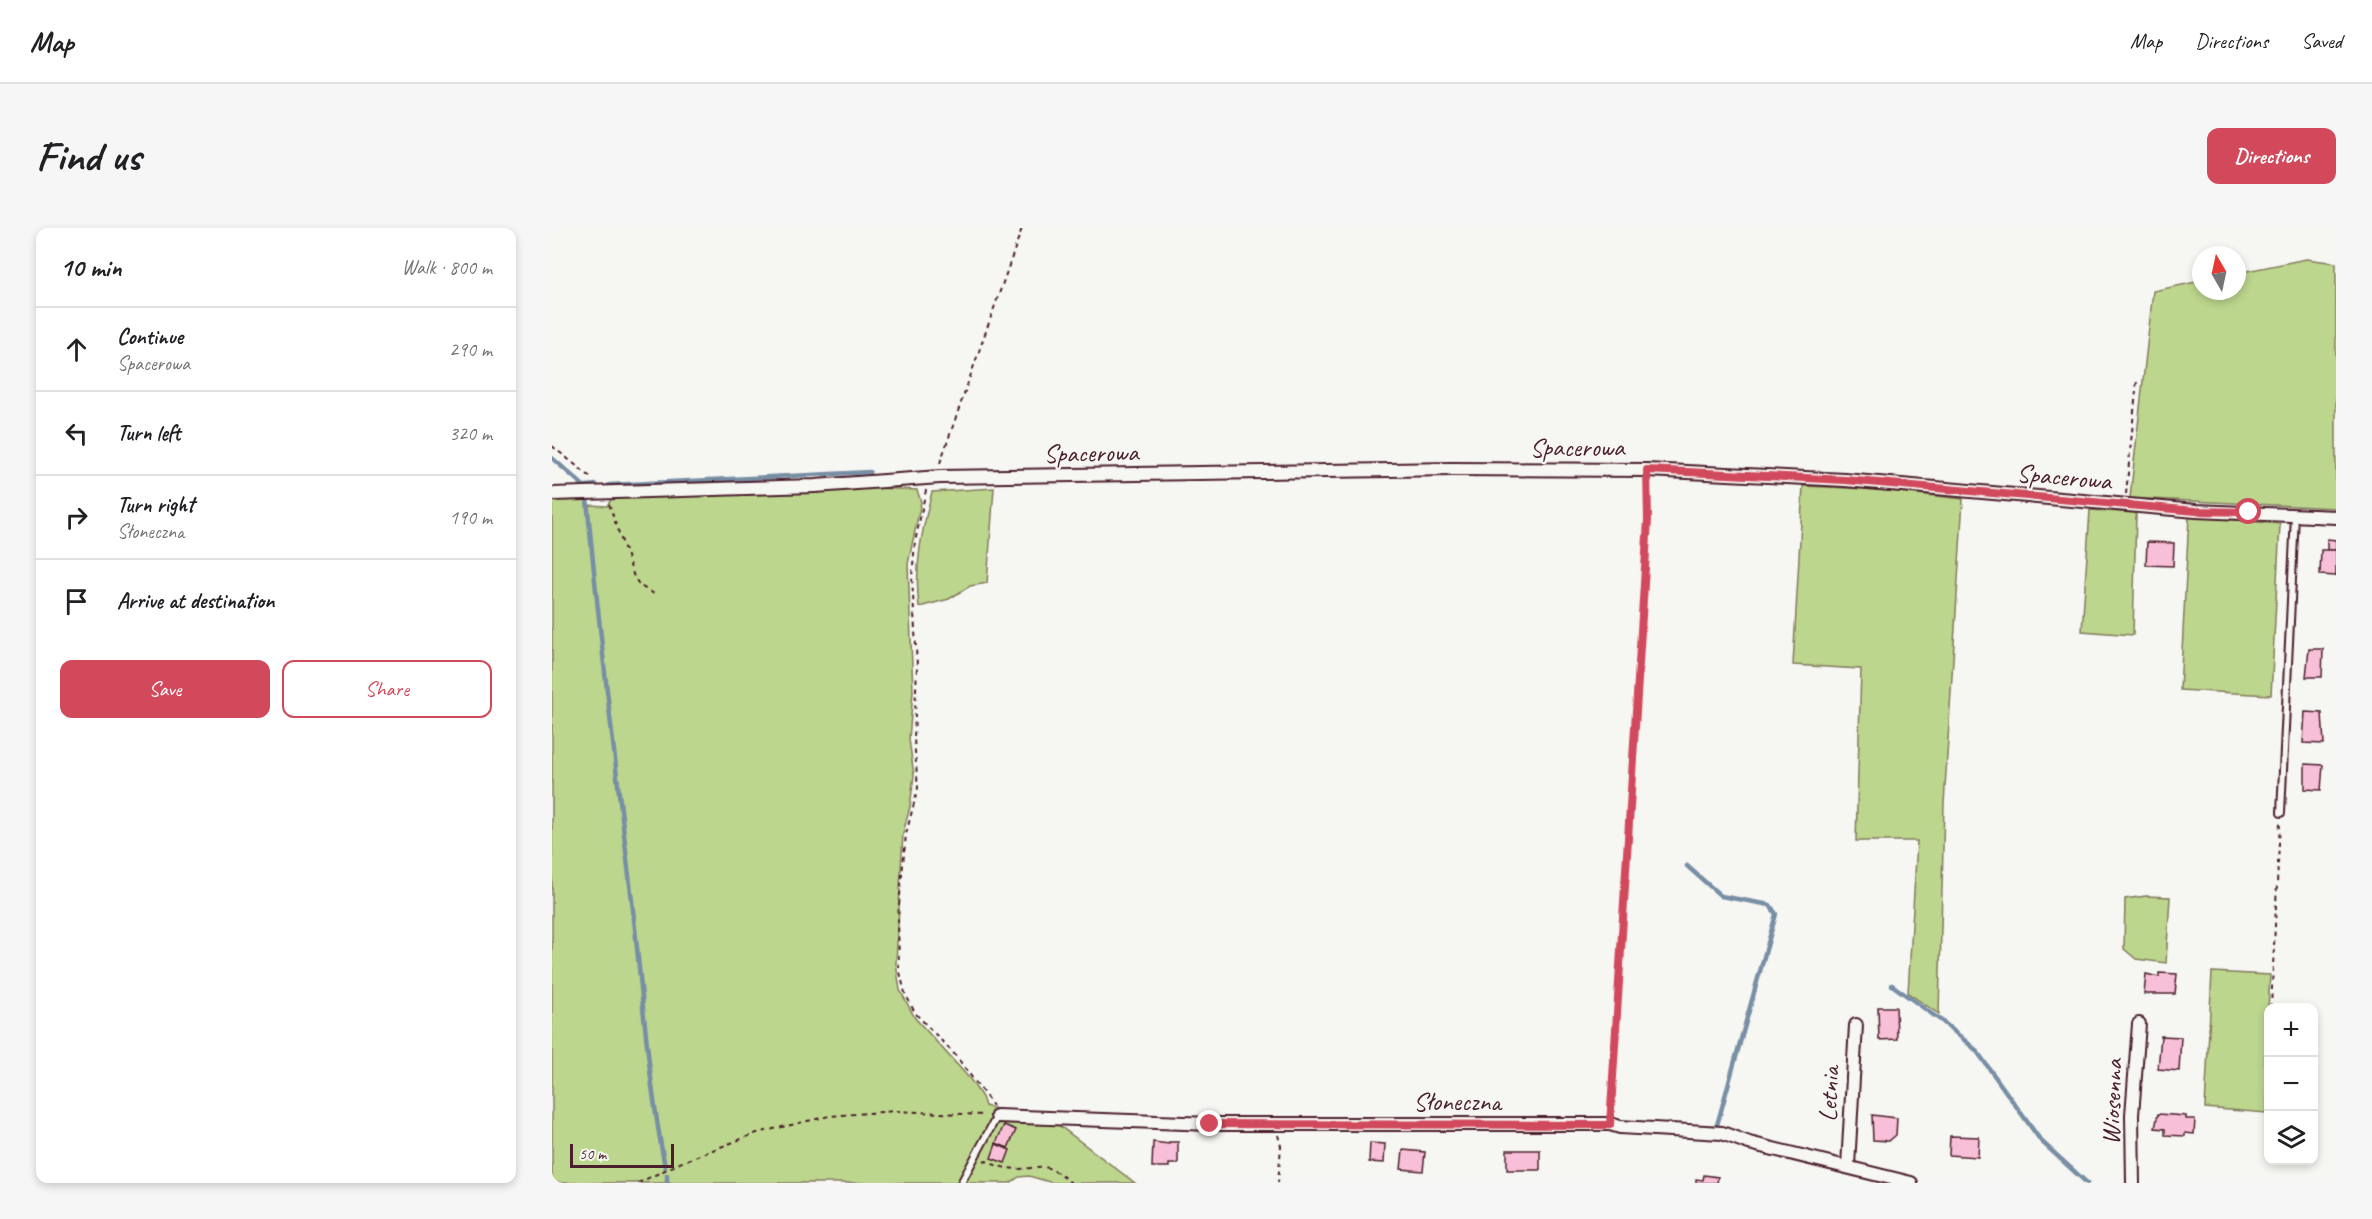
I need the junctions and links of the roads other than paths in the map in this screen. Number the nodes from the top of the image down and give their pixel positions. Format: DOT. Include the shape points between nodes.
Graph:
graph roads {
  1 [pos="552,494"];
  2 [pos="2295,514"];
  3 [pos="2336,517"];
  4 [pos="2281,813"];
  5 [pos="1856,1024"];
  6 [pos="2139,1024"];
  7 [pos="997,1116"];
  8 [pos="1848,1166"];
  9 [pos="961,1183"];
  10 [pos="1911,1183"];
  11 [pos="2133,1183"];
  1 -- 2 [label="street, Spacerowa" via="815,486 940,477 1647,470 1845,480 2126,505"];
  2 -- 3 [label="street, Spacerowa"];
  2 -- 4 [label="lane"];
  5 -- 8 [label="street, Letnia"];
  6 -- 11 [label="street, Wiosenna" via="2132,1115"];
  7 -- 8 [label="street, Słoneczna" via="1275,1124 1610,1125 1722,1133"];
  7 -- 9 [label="lane"];
  8 -- 10 [label="street, Słoneczna"];
}
